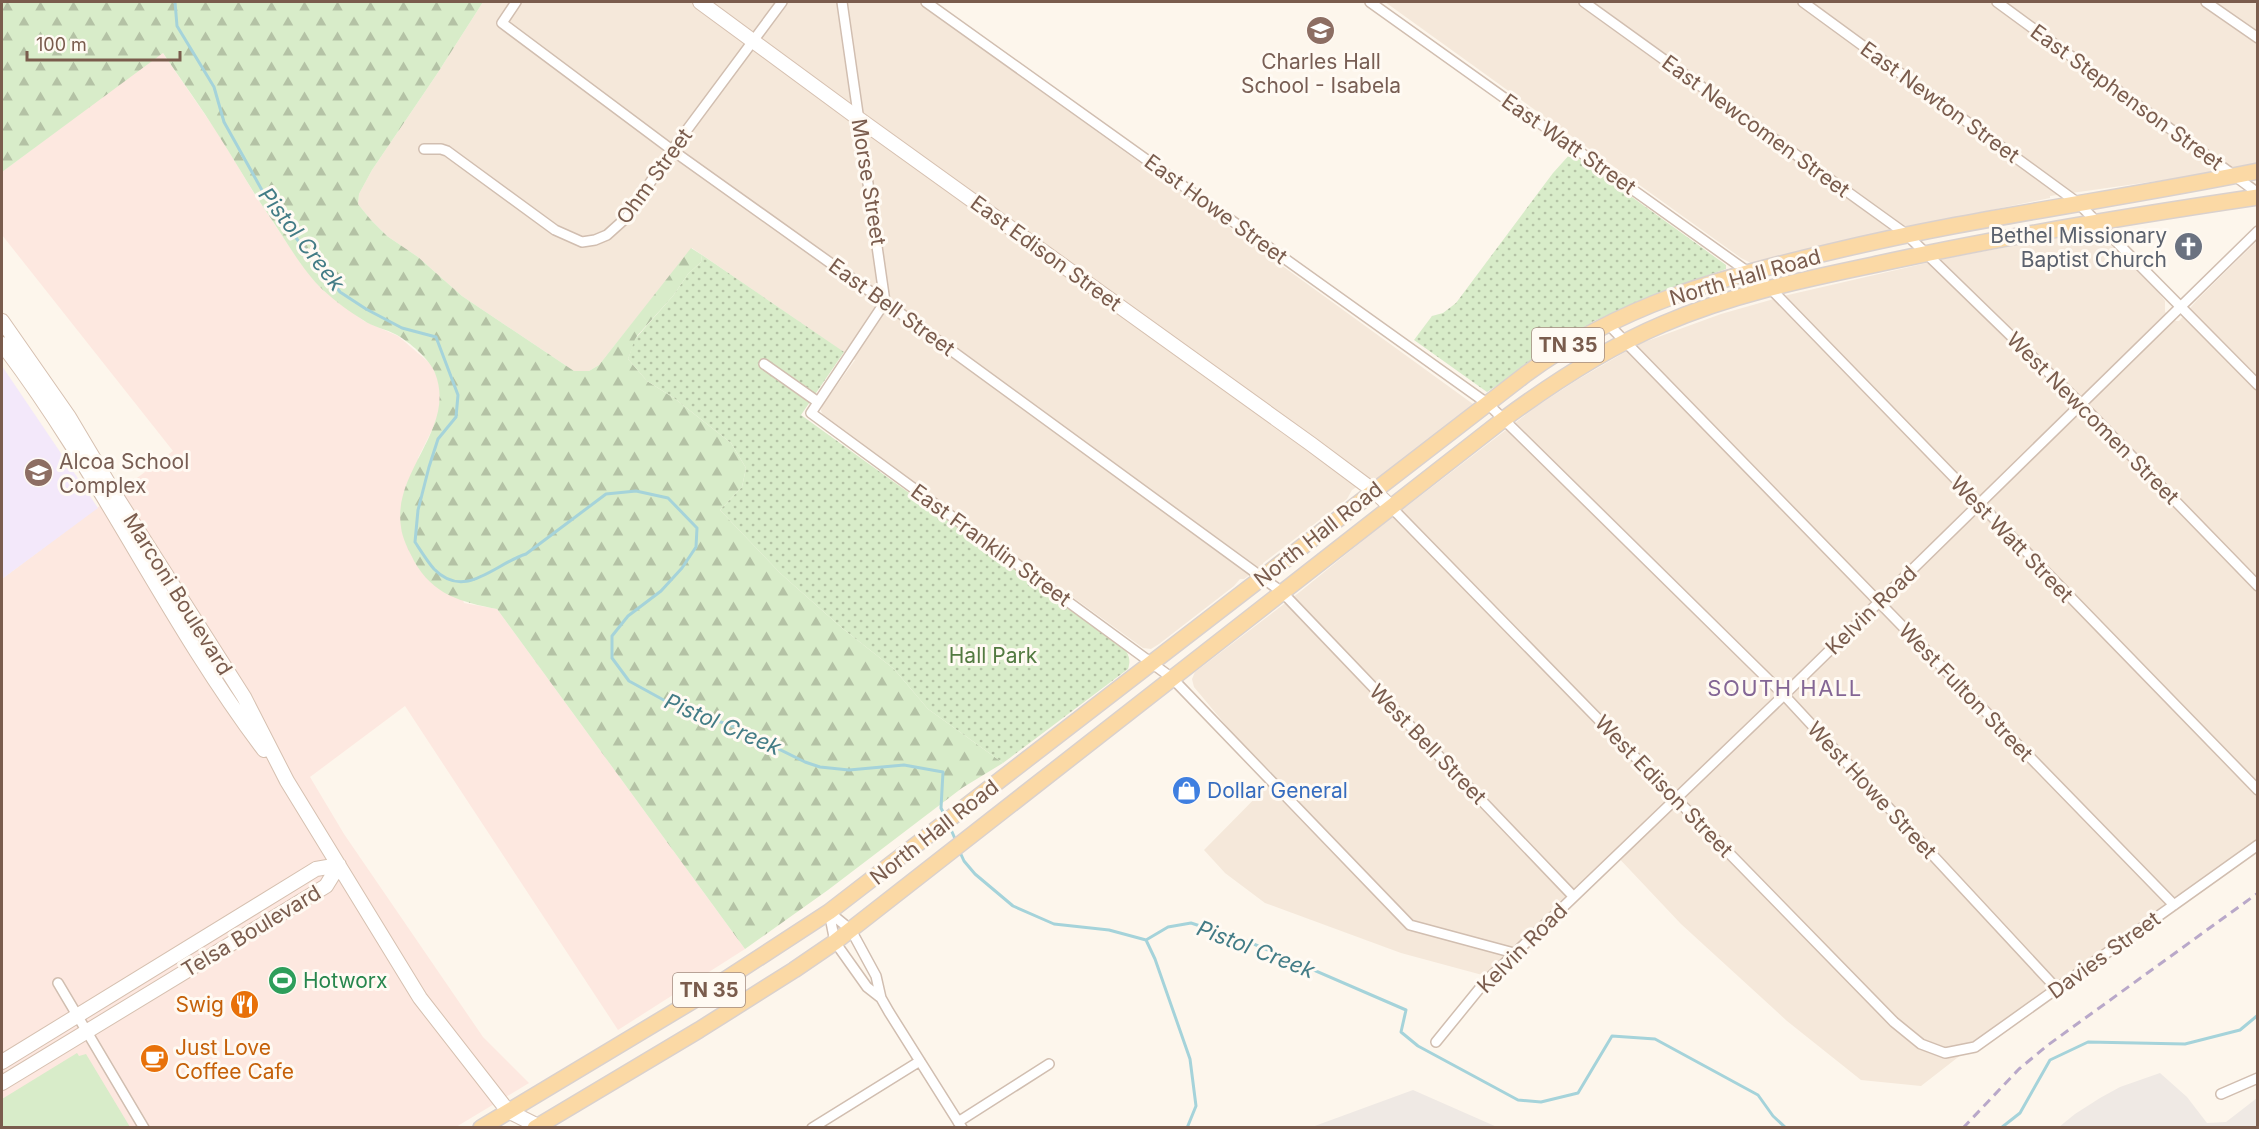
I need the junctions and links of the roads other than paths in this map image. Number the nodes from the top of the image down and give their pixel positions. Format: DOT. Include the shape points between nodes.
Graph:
graph roads {
  1 [pos="516,2"];
  2 [pos="700,2"];
  3 [pos="782,2"];
  4 [pos="842,2"];
  5 [pos="926,2"];
  6 [pos="1370,2"];
  7 [pos="1584,2"];
  8 [pos="1803,2"];
  9 [pos="1997,2"];
  10 [pos="2206,2"];
  11 [pos="2258,38"];
  12 [pos="753,42"];
  13 [pos="859,119"];
  14 [pos="424,149"];
  15 [pos="672,150"];
  16 [pos="2258,171"];
  17 [pos="2235,175"];
  18 [pos="2258,195"];
  19 [pos="2078,203"];
  20 [pos="2096,221"];
  21 [pos="2258,231"];
  22 [pos="1906,234"];
  23 [pos="1926,253"];
  24 [pos="1747,272"];
  25 [pos="1769,287"];
  26 [pos="885,302"];
  27 [pos="2181,306"];
  28 [pos="2,321"];
  29 [pos="1608,324"];
  30 [pos="1625,342"];
  31 [pos="2,344"];
  32 [pos="764,364"];
  33 [pos="2258,385"];
  34 [pos="818,402"];
  35 [pos="2080,403"];
  36 [pos="1488,404"];
  37 [pos="1504,419"];
  38 [pos="1374,491"];
  39 [pos="111,500"];
  40 [pos="1978,505"];
  41 [pos="1391,507"];
  42 [pos="1262,578"];
  43 [pos="2258,586"];
  44 [pos="1282,592"];
  45 [pos="1878,602"];
  46 [pos="1152,663"];
  47 [pos="1172,678"];
  48 [pos="1784,695"];
  49 [pos="2258,790"];
  50 [pos="1677,799"];
  51 [pos="2258,845"];
  52 [pos="339,865"];
  53 [pos="1574,896"];
  54 [pos="2174,905"];
  55 [pos="829,912"];
  56 [pos="851,930"];
  57 [pos="835,942"];
  58 [pos="1514,953"];
  59 [pos="58,983"];
  60 [pos="2057,989"];
  61 [pos="881,998"];
  62 [pos="79,1015"];
  63 [pos="88,1030"];
  64 [pos="1436,1042"];
  65 [pos="1945,1053"];
  66 [pos="920,1061"];
  67 [pos="2,1062"];
  68 [pos="1049,1064"];
  69 [pos="2258,1078"];
  70 [pos="2,1083"];
  71 [pos="2221,1094"];
  72 [pos="508,1111"];
  73 [pos="960,1125"];
  74 [pos="537,1127"];
  75 [pos="144,1128"];
  76 [pos="481,1128"];
  77 [pos="500,1128"];
  78 [pos="512,1128"];
  79 [pos="812,1128"];
  1 -- 15 [label="street, East Bell Street" via="502,23"];
  2 -- 12 [label="street, East Edison Street"];
  3 -- 12 [label="street, Ohm Street"];
  4 -- 13 [label="street, Morse Street"];
  5 -- 36 [label="street, East Howe Street"];
  6 -- 24 [label="street, East Watt Street"];
  7 -- 22 [label="street, East Newcomen Street"];
  8 -- 19 [label="street, East Newton Street"];
  9 -- 17 [label="street, East Stephenson Street"];
  10 -- 11 [label="street"];
  12 -- 13 [label="street, East Edison Street"];
  12 -- 15 [label="street, Ohm Street"];
  13 -- 26 [label="street, Morse Street"];
  13 -- 38 [label="street, East Edison Street"];
  14 -- 15 [label="street, Ohm Street" via="447,152 555,230 582,242 596,240 618,227"];
  15 -- 26 [label="street, East Bell Street"];
  16 -- 17 [label="main road, North Hall Road / TN 35"];
  17 -- 18 [label="street, East Stephenson Street"];
  17 -- 19 [label="main road, North Hall Road / TN 35"];
  18 -- 20 [label="main road, North Hall Road / TN 35"];
  19 -- 20 [label="street, East Newton Street"];
  19 -- 22 [label="main road, North Hall Road / TN 35"];
  20 -- 23 [label="main road, North Hall Road / TN 35"];
  20 -- 27 [label="street, East Newton Street"];
  21 -- 27 [label="street, Kelvin Road"];
  22 -- 23 [label="street, East Newcomen Street"];
  22 -- 24 [label="main road, North Hall Road / TN 35"];
  23 -- 25 [label="main road, North Hall Road / TN 35"];
  23 -- 35 [label="street, West Newcomen Street"];
  24 -- 25 [label="street, East Watt Street"];
  24 -- 29 [label="main road, North Hall Road / TN 35" via="1693,288"];
  25 -- 30 [label="main road, North Hall Road / TN 35" via="1690,313"];
  25 -- 40 [label="street, West Watt Street"];
  26 -- 34 [label="street"];
  26 -- 42 [label="street, East Bell Street"];
  27 -- 33 [label="street, East Newton Street"];
  27 -- 35 [label="street, Kelvin Road"];
  28 -- 39 [label="street, Marconi Boulevard" via="52,389"];
  29 -- 30 [label="street, West Fulton Street"];
  29 -- 36 [label="main road, North Hall Road / TN 35" via="1556,352"];
  30 -- 37 [label="main road, North Hall Road / TN 35" via="1574,369"];
  30 -- 45 [label="street, West Fulton Street"];
  31 -- 39 [label="street, Marconi Boulevard"];
  32 -- 34 [label="street"];
  34 -- 46 [label="street, East Franklin Street" via="811,413"];
  35 -- 40 [label="street, Kelvin Road"];
  35 -- 43 [label="street, West Newcomen Street"];
  36 -- 37 [label="street, East Howe Street"];
  36 -- 38 [label="main road, North Hall Road / TN 35"];
  37 -- 41 [label="main road, North Hall Road / TN 35"];
  37 -- 48 [label="street, West Howe Street"];
  38 -- 41 [label="street, East Edison Street"];
  38 -- 42 [label="main road, North Hall Road / TN 35"];
  39 -- 52 [label="street, Marconi Boulevard" via="244,697 287,781"];
  40 -- 45 [label="street, Kelvin Road"];
  40 -- 49 [label="street, West Watt Street"];
  41 -- 44 [label="main road, North Hall Road / TN 35"];
  41 -- 50 [label="street, West Edison Street"];
  42 -- 44 [label="street, East Bell Street"];
  42 -- 46 [label="main road, North Hall Road / TN 35"];
  44 -- 47 [label="main road, North Hall Road / TN 35"];
  44 -- 53 [label="street, West Bell Street"];
  45 -- 48 [label="street, Kelvin Road"];
  45 -- 54 [label="street, West Fulton Street"];
  46 -- 47 [label="street, East Franklin Street"];
  46 -- 55 [label="main road, North Hall Road / TN 35"];
  47 -- 56 [label="main road, North Hall Road / TN 35"];
  47 -- 58 [label="street, East Franklin Street" via="1410,926"];
  48 -- 50 [label="street, Kelvin Road"];
  48 -- 60 [label="street, West Howe Street"];
  50 -- 53 [label="street, Kelvin Road"];
  50 -- 65 [label="street, West Edison Street" via="1894,1022 1921,1044"];
  51 -- 54 [label="street, Davies Street"];
  52 -- 62 [label="street" via="316,868"];
  52 -- 63 [label="street, Telsa Boulevard" via="326,886"];
  52 -- 72 [label="street, Marconi Boulevard" via="420,998"];
  53 -- 58 [label="street, Kelvin Road"];
  54 -- 60 [label="street, Davies Street"];
  55 -- 56 [label="street"];
  55 -- 57 [label="street"];
  55 -- 72 [label="main road, North Hall Road / TN 35" via="694,1000"];
  56 -- 57 [label="main road, North Hall Road / TN 35"];
  56 -- 61 [label="street" via="876,975"];
  57 -- 61 [label="street" via="867,987"];
  57 -- 74 [label="main road, North Hall Road / TN 35"];
  58 -- 64 [label="street, Kelvin Road"];
  59 -- 62 [label="street"];
  60 -- 65 [label="street, Davies Street" via="1975,1047"];
  61 -- 66 [label="street"];
  62 -- 63 [label="street"];
  62 -- 67 [label="street"];
  63 -- 70 [label="street, Telsa Boulevard"];
  63 -- 75 [label="street"];
  66 -- 73 [label="street"];
  66 -- 79 [label="street"];
  68 -- 73 [label="street"];
  69 -- 71 [label="street"];
  72 -- 74 [label="street, Marconi Boulevard"];
  72 -- 76 [label="main road, North Hall Road / TN 35"];
  72 -- 77 [label="main road"];
  72 -- 78 [label="street, Marconi Boulevard"];
}
